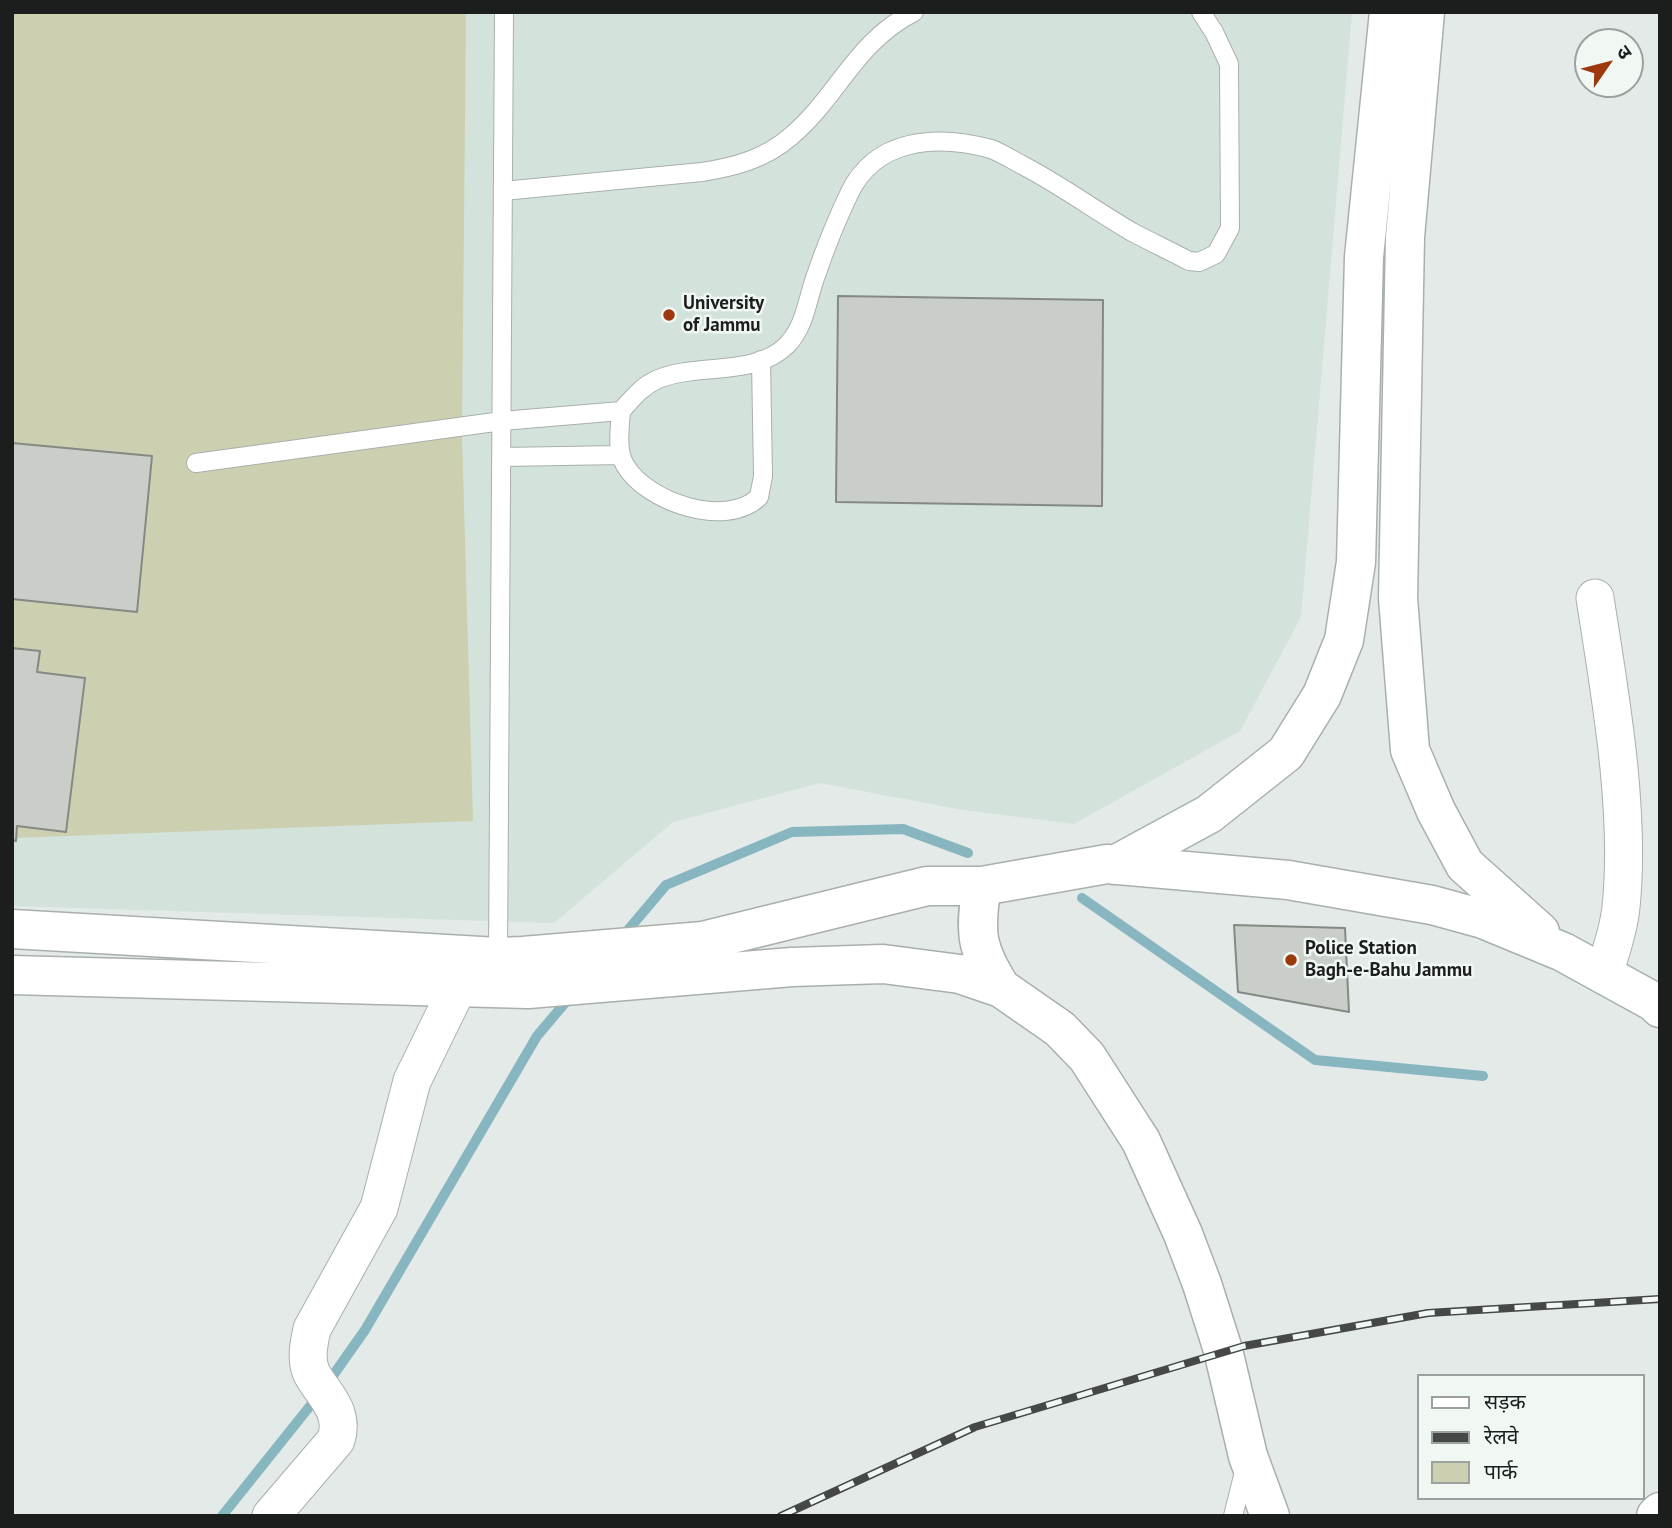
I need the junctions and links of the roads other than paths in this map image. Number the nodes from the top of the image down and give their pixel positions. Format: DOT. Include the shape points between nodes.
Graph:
graph roads {
  1 [pos="504,12"];
  2 [pos="914,12"];
  3 [pos="1200,12"];
  4 [pos="1389,12"];
  5 [pos="1425,12"];
  6 [pos="503,191"];
  7 [pos="761,360"];
  8 [pos="621,411"];
  9 [pos="502,422"];
  10 [pos="621,455"];
  11 [pos="502,457"];
  12 [pos="196,463"];
  13 [pos="1595,598"];
  14 [pos="1115,865"];
  15 [pos="982,886"];
  16 [pos="12,929"];
  17 [pos="1563,951"];
  18 [pos="705,958"];
  19 [pos="516,967"];
  20 [pos="12,975"];
  21 [pos="1604,975"];
  22 [pos="458,987"];
  23 [pos="1001,988"];
  24 [pos="1660,1008"];
  25 [pos="1248,1456"];
  26 [pos="1660,1512"];
  27 [pos="271,1516"];
  28 [pos="1233,1516"];
  29 [pos="1270,1516"];
  30 [pos="1656,1516"];
  1 -- 6 [label="lane"];
  2 -- 6 [label="lane" via="871,41 790,138 745,163 623,181"];
  3 -- 7 [label="lane" via="1229,64 1230,228 1216,254 1189,261 992,149 913,143 886,152 866,167 850,191 799,333 783,349"];
  4 -- 14 [label="main road" via="1364,257 1356,562 1343,640 1322,695 1286,753 1209,814"];
  5 -- 17 [label="main road" via="1405,251 1398,598 1410,750 1465,865"];
  6 -- 9 [label="lane"];
  7 -- 8 [label="lane" via="660,378 638,392"];
  7 -- 10 [label="lane" via="763,475 759,498 751,505 733,511 675,503 641,484"];
  8 -- 9 [label="lane"];
  8 -- 10 [label="lane"];
  9 -- 11 [label="lane"];
  9 -- 12 [label="lane"];
  10 -- 11 [label="lane"];
  11 -- 19 [label="lane"];
  13 -- 21 [label="street" via="1613,718 1623,881"];
  14 -- 15 [label="main road"];
  14 -- 17 [label="main road" via="1288,880 1433,905"];
  15 -- 18 [label="main road" via="927,886"];
  15 -- 23 [label="main road" via="977,914 982,959"];
  16 -- 19 [label="main road"];
  17 -- 21 [label="main road"];
  18 -- 19 [label="main road"];
  18 -- 23 [label="main road" via="792,967 883,964 960,974"];
  19 -- 22 [label="main road"];
  20 -- 22 [label="main road"];
  21 -- 24 [label="main road"];
  22 -- 27 [label="street" via="412,1081 380,1208 313,1329 309,1346 340,1428 336,1440"];
  23 -- 25 [label="main road" via="1060,1029 1087,1057 1141,1141 1183,1234 1213,1318"];
  25 -- 28 [label="lane"];
  25 -- 29 [label="main road"];
  26 -- 30 [label="main road"];
}
